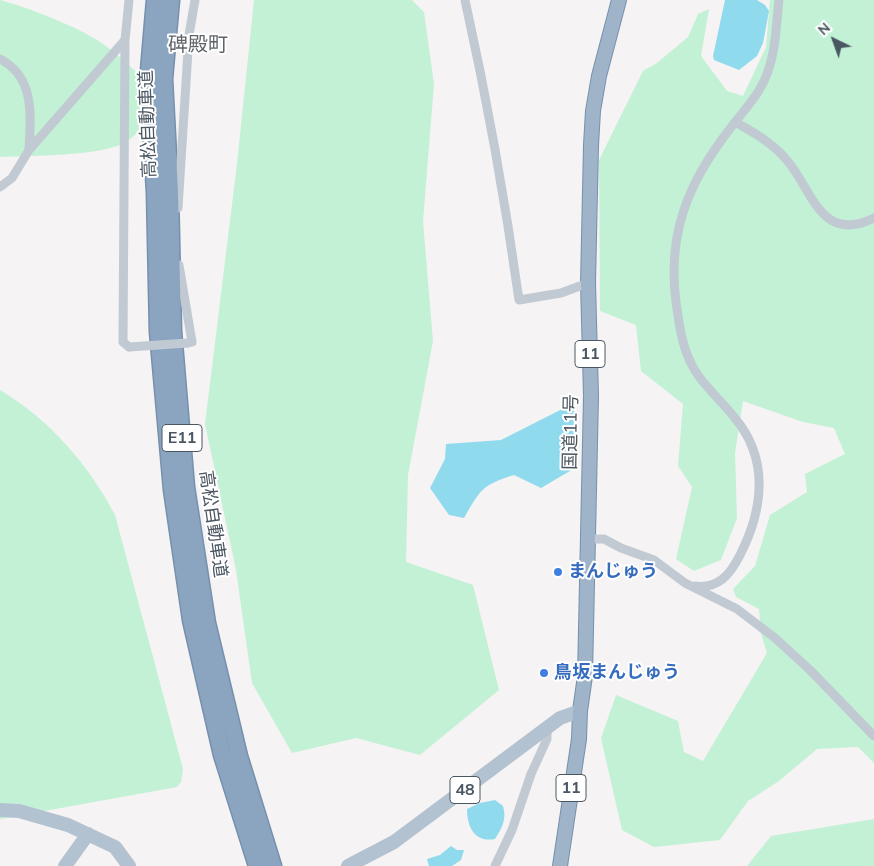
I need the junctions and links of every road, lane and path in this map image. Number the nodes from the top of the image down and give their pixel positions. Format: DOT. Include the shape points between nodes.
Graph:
graph roads {
  1 [pos="129,0"];
  2 [pos="155,0"];
  3 [pos="171,0"];
  4 [pos="195,0"];
  5 [pos="464,0"];
  6 [pos="619,0"];
  7 [pos="779,0"];
  8 [pos="125,40"];
  9 [pos="0,59"];
  10 [pos="735,122"];
  11 [pos="29,150"];
  12 [pos="0,187"];
  13 [pos="874,218"];
  14 [pos="588,283"];
  15 [pos="588,540"];
  16 [pos="694,586"];
  17 [pos="580,711"];
  18 [pos="547,730"];
  19 [pos="874,736"];
  20 [pos="0,810"];
  21 [pos="88,834"];
  22 [pos="64,866"];
  23 [pos="129,866"];
  24 [pos="258,866"];
  25 [pos="273,866"];
  26 [pos="348,866"];
  27 [pos="495,866"];
  28 [pos="560,866"];
  1 -- 8 [label="street"];
  2 -- 24 [label="highway, 高松自動車道 / E11" via="148,82 155,192 158,332 172,490 193,630 222,755"];
  3 -- 25 [label="highway, 高松自動車道 / E11" via="164,79 174,331 186,487 207,623 239,756"];
  4 -- 8 [label="street, bridge" via="189,36 177,255 192,342 188,343 129,347 123,342"];
  5 -- 14 [label="street" via="483,79 520,300 561,293"];
  6 -- 14 [label="highway, 国道11号 / 11" via="592,111"];
  7 -- 10 [label="street" via="774,52 767,75 757,96"];
  8 -- 11 [label="street"];
  9 -- 11 [label="street" via="12,66 22,78 28,94 31,115"];
  10 -- 13 [label="street" via="780,152 808,195 838,224 848,226"];
  10 -- 16 [label="street" via="705,161 683,210 677,230 674,264 676,299 681,337 689,360 736,420 755,456 759,502 751,533 733,570 714,585"];
  11 -- 12 [label="street" via="12,178"];
  14 -- 15 [label="highway, 国道11号 / 11" via="591,396"];
  15 -- 16 [label="street" via="604,539 654,560"];
  15 -- 17 [label="highway, 国道11号 / 11" via="585,676"];
  16 -- 19 [label="street" via="737,609 775,638"];
  17 -- 18 [label="main road, 48" via="560,718"];
  17 -- 28 [label="highway, 国道11号 / 11" via="579,739"];
  18 -- 26 [label="main road, 48" via="394,842"];
  18 -- 27 [label="street" via="519,811"];
  20 -- 21 [label="main road" via="47,818"];
  21 -- 22 [label="main road"];
  21 -- 23 [label="main road" via="114,847"];
}
